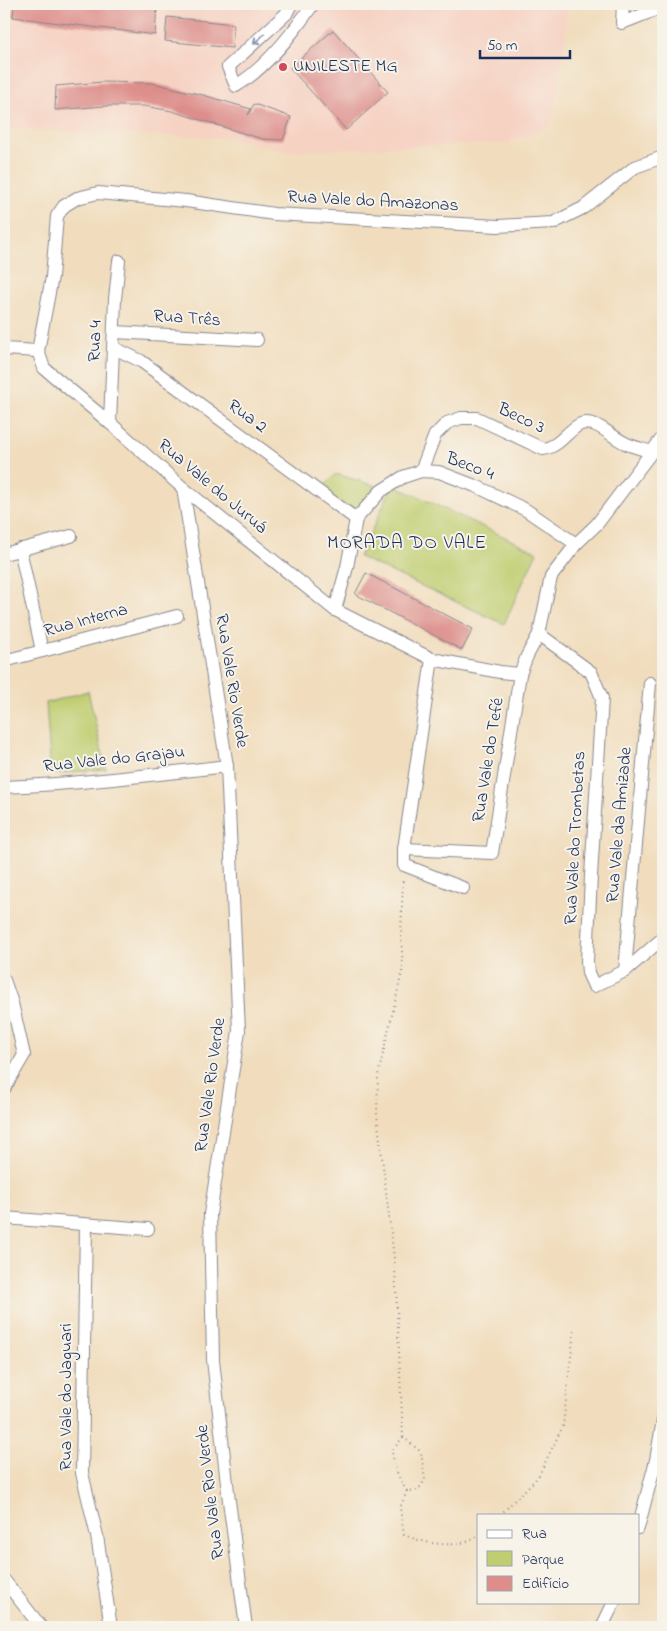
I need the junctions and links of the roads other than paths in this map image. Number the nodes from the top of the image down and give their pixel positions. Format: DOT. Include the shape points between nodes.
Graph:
graph roads {
  1 [pos="291,4"];
  2 [pos="313,4"];
  3 [pos="623,4"];
  4 [pos="663,7"];
  5 [pos="663,157"];
  6 [pos="119,261"];
  7 [pos="114,332"];
  8 [pos="257,340"];
  9 [pos="114,348"];
  10 [pos="4,349"];
  11 [pos="38,351"];
  12 [pos="110,423"];
  13 [pos="663,437"];
  14 [pos="651,452"];
  15 [pos="421,471"];
  16 [pos="183,488"];
  17 [pos="356,519"];
  18 [pos="71,536"];
  19 [pos="576,544"];
  20 [pos="20,549"];
  21 [pos="4,554"];
  22 [pos="334,610"];
  23 [pos="177,616"];
  24 [pos="539,634"];
  25 [pos="42,651"];
  26 [pos="432,659"];
  27 [pos="4,661"];
  28 [pos="520,674"];
  29 [pos="650,683"];
  30 [pos="227,766"];
  31 [pos="4,787"];
  32 [pos="404,849"];
  33 [pos="463,888"];
  34 [pos="663,938"];
  35 [pos="625,971"];
  36 [pos="4,980"];
  37 [pos="4,1088"];
  38 [pos="4,1218"];
  39 [pos="86,1225"];
  40 [pos="148,1229"];
  41 [pos="663,1420"];
  42 [pos="640,1520"];
  43 [pos="4,1580"];
  44 [pos="613,1604"];
  45 [pos="41,1627"];
  46 [pos="112,1627"];
  47 [pos="246,1627"];
  48 [pos="602,1627"];
  1 -- 2 [label="street, one-way" via="286,14 228,67 236,86 249,78 294,32"];
  3 -- 4 [label="street" via="622,23"];
  5 -- 11 [label="street, Rua Vale do Amazonas" via="635,167 583,208 553,223 498,226 274,214 98,193 77,198 64,206 57,216 52,277"];
  6 -- 7 [label="street, Rua 4"];
  7 -- 8 [label="street, Rua Três"];
  7 -- 9 [label="street, Rua 4"];
  9 -- 12 [label="street, Rua 4"];
  9 -- 17 [label="street, Rua 2" via="141,361"];
  10 -- 11 [label="street"];
  11 -- 12 [label="street, Rua Vale do Juruá" via="44,368"];
  12 -- 16 [label="street, Rua Vale do Juruá"];
  13 -- 14 [label="street, Rua Vale do Tefé"];
  14 -- 15 [label="street, Beco 3" via="625,443 586,422 552,448 543,449 477,418 461,418 447,423 435,435"];
  14 -- 19 [label="street, Rua Vale do Tefé" via="597,524"];
  15 -- 17 [label="street, Beco 4" via="403,477 381,491"];
  15 -- 19 [label="street, Beco 4" via="439,472 510,502"];
  16 -- 22 [label="street, Rua Vale do Juruá"];
  16 -- 30 [label="street, Rua Vale Rio Verde"];
  17 -- 22 [label="street"];
  18 -- 20 [label="street"];
  19 -- 24 [label="street, Rua Vale do Tefé" via="551,577"];
  20 -- 21 [label="street"];
  20 -- 25 [label="street"];
  22 -- 26 [label="street, Rua Vale do Juruá"];
  23 -- 25 [label="street, Rua Interna"];
  24 -- 28 [label="street, Rua Vale do Tefé"];
  24 -- 35 [label="street, Rua Vale do Trombetas" via="590,672 602,698 590,876 588,973 594,986"];
  25 -- 27 [label="street, Rua Interna"];
  26 -- 28 [label="street, Rua Vale do Juruá"];
  26 -- 32 [label="street"];
  28 -- 32 [label="street, Rua Vale do Tefé" via="492,853"];
  29 -- 35 [label="street, Rua Vale da Amizade"];
  30 -- 31 [label="street, Rua Vale do Grajau"];
  30 -- 47 [label="street, Rua Vale Rio Verde" via="239,1031 210,1214 213,1350"];
  32 -- 33 [label="street" via="404,865"];
  34 -- 35 [label="street, Rua Vale do Trombetas"];
  36 -- 37 [label="street" via="24,1055"];
  38 -- 39 [label="street"];
  39 -- 40 [label="street"];
  39 -- 46 [label="street, Rua Vale do Jaguari" via="82,1473 97,1536"];
  41 -- 42 [label="street"];
  43 -- 45 [label="street"];
  44 -- 48 [label="street"];
}
